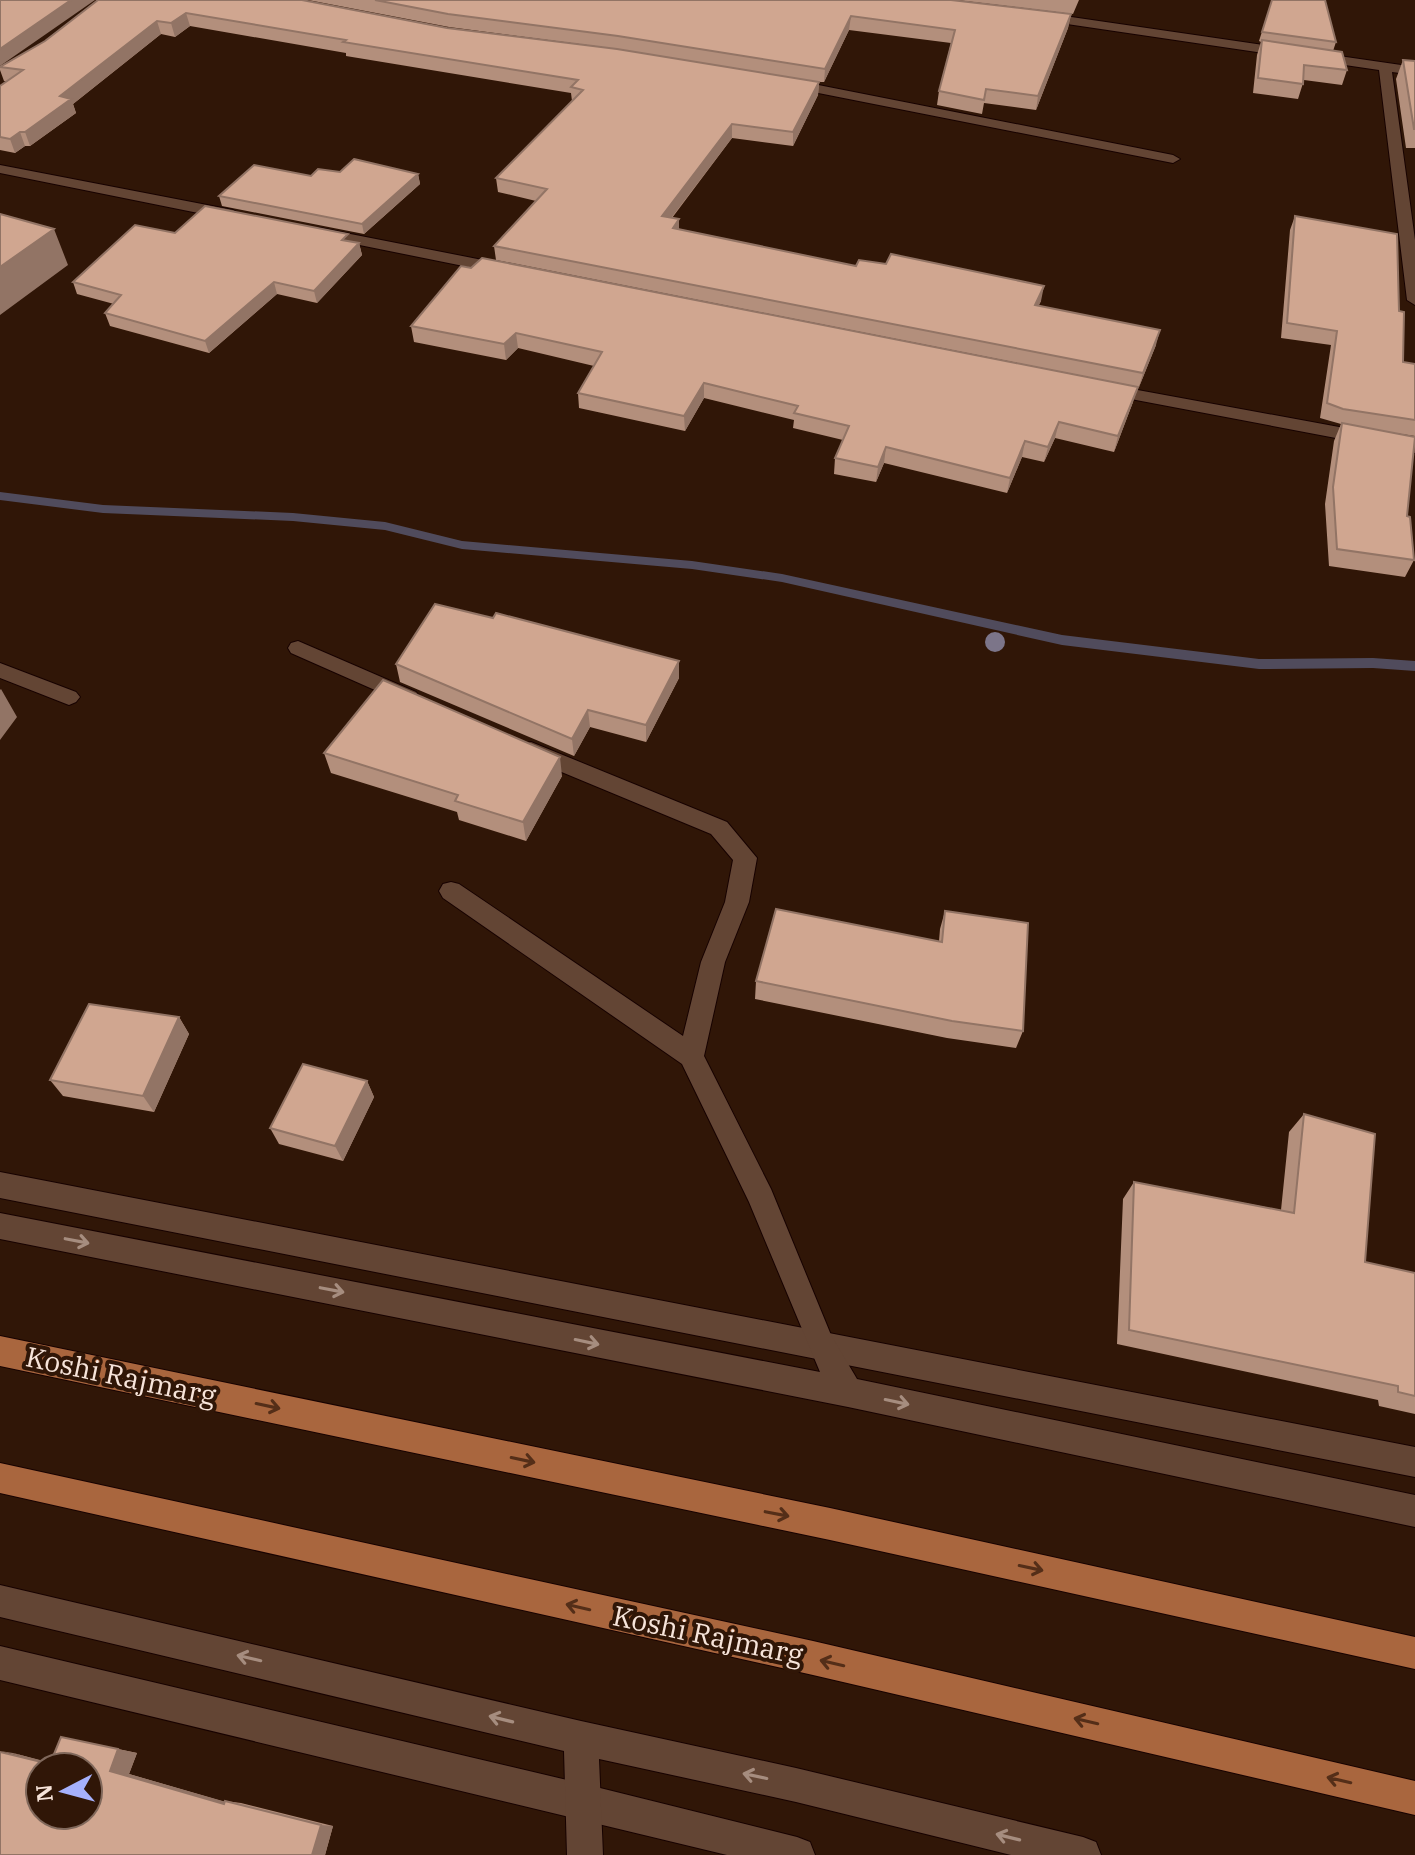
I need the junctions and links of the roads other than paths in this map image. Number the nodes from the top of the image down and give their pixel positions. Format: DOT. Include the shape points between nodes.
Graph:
graph roads {
  1 [pos="1024,14"];
  2 [pos="1385,66"];
  3 [pos="1415,71"];
  4 [pos="778,81"];
  5 [pos="1173,159"];
  6 [pos="0,169"];
  7 [pos="250,219"];
  8 [pos="297,228"];
  9 [pos="532,275"];
  10 [pos="1415,300"];
  11 [pos="1095,387"];
  12 [pos="1415,447"];
  13 [pos="298,648"];
  14 [pos="0,670"];
  15 [pos="69,697"];
  16 [pos="424,703"];
  17 [pos="509,740"];
  18 [pos="451,891"];
  19 [pos="691,1056"];
  20 [pos="0,1185"];
  21 [pos="0,1226"];
  22 [pos="821,1345"];
  23 [pos="0,1351"];
  24 [pos="848,1392"];
  25 [pos="1415,1462"];
  26 [pos="0,1478"];
  27 [pos="1415,1511"];
  28 [pos="0,1601"];
  29 [pos="1415,1653"];
  30 [pos="0,1663"];
  31 [pos="581,1738"];
  32 [pos="1415,1798"];
  33 [pos="584,1801"];
  34 [pos="585,1855"];
  35 [pos="797,1855"];
  36 [pos="1083,1855"];
  1 -- 2 [label="street"];
  2 -- 3 [label="street"];
  2 -- 10 [label="street"];
  4 -- 5 [label="street"];
  6 -- 7 [label="street"];
  8 -- 9 [label="street"];
  11 -- 12 [label="street"];
  13 -- 16 [label="street"];
  14 -- 15 [label="street"];
  17 -- 19 [label="street" via="719,828 745,858"];
  18 -- 19 [label="street"];
  19 -- 22 [label="street" via="761,1198"];
  20 -- 22 [label="street"];
  21 -- 24 [label="street, one-way"];
  22 -- 24 [label="street"];
  22 -- 25 [label="street"];
  23 -- 29 [label="main road, Koshi Rajmarg, one-way" via="830,1524"];
  24 -- 27 [label="street, one-way"];
  32 -- 26 [label="main road, Koshi Rajmarg, one-way"];
  31 -- 28 [label="street, one-way"];
  30 -- 33 [label="street"];
  31 -- 33 [label="street"];
  36 -- 31 [label="street, one-way"];
  33 -- 34 [label="street"];
  33 -- 35 [label="street"];
}
